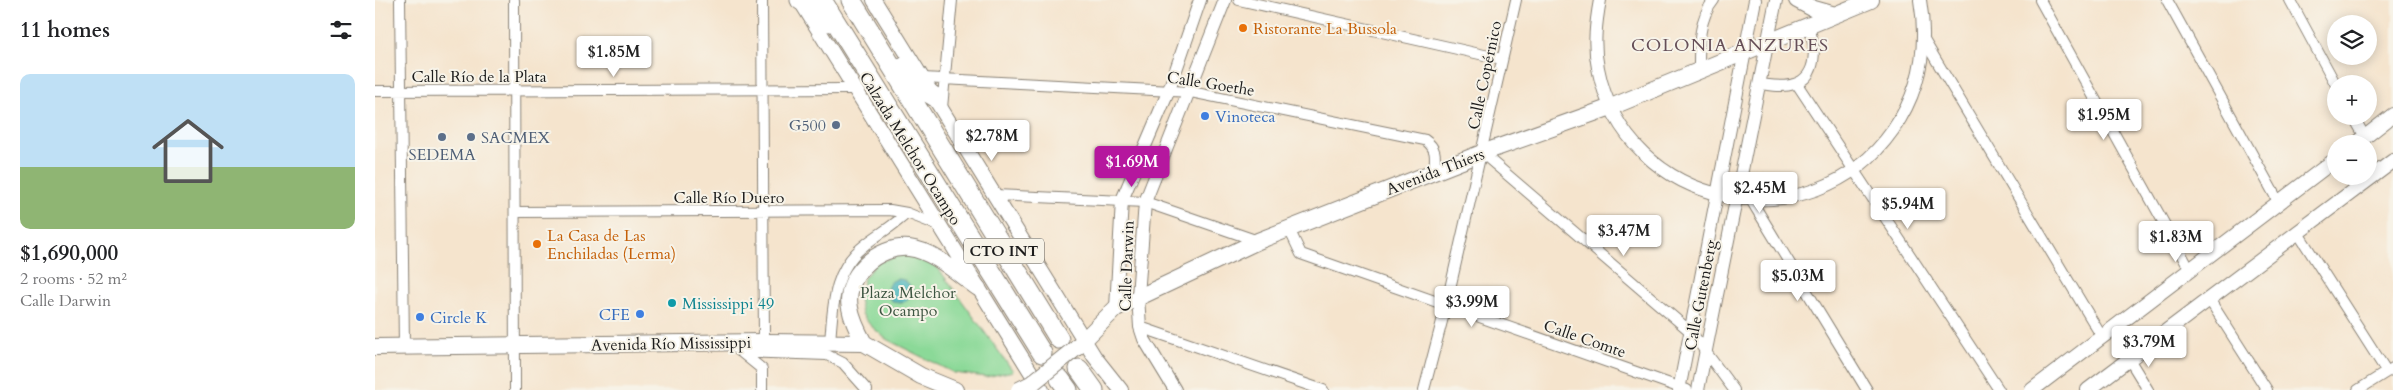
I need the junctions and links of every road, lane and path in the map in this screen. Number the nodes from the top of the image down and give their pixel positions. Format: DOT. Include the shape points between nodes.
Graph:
graph roads {
  1 [pos="400,0"];
  2 [pos="515,0"];
  3 [pos="762,0"];
  4 [pos="800,0"];
  5 [pos="822,0"];
  6 [pos="851,0"];
  7 [pos="874,0"];
  8 [pos="952,0"];
  9 [pos="1200,0"];
  10 [pos="1225,0"];
  11 [pos="1239,0"];
  12 [pos="1516,0"];
  13 [pos="1600,0"];
  14 [pos="1755,0"];
  15 [pos="1776,0"];
  16 [pos="1797,0"];
  17 [pos="1871,0"];
  18 [pos="1921,0"];
  19 [pos="2041,0"];
  20 [pos="2167,0"];
  21 [pos="2290,0"];
  22 [pos="1709,2"];
  23 [pos="1835,15"];
  24 [pos="864,22"];
  25 [pos="1808,26"];
  26 [pos="1924,40"];
  27 [pos="1767,42"];
  28 [pos="1745,52"];
  29 [pos="856,56"];
  30 [pos="1502,59"];
  31 [pos="1699,70"];
  32 [pos="2331,75"];
  33 [pos="923,78"];
  34 [pos="945,80"];
  35 [pos="1759,84"];
  36 [pos="1797,84"];
  37 [pos="853,89"];
  38 [pos="762,90"];
  39 [pos="1169,90"];
  40 [pos="375,91"];
  41 [pos="399,91"];
  42 [pos="516,91"];
  43 [pos="1191,92"];
  44 [pos="939,103"];
  45 [pos="1611,107"];
  46 [pos="2393,116"];
  47 [pos="2367,135"];
  48 [pos="1482,153"];
  49 [pos="2327,166"];
  50 [pos="2392,166"];
  51 [pos="1853,171"];
  52 [pos="1434,172"];
  53 [pos="995,195"];
  54 [pos="1717,196"];
  55 [pos="1736,199"];
  56 [pos="1122,200"];
  57 [pos="1751,200"];
  58 [pos="1145,202"];
  59 [pos="2279,203"];
  60 [pos="515,212"];
  61 [pos="763,212"];
  62 [pos="907,213"];
  63 [pos="940,226"];
  64 [pos="1289,229"];
  65 [pos="2298,233"];
  66 [pos="1257,241"];
  67 [pos="2190,270"];
  68 [pos="978,288"];
  69 [pos="1138,296"];
  70 [pos="2209,299"];
  71 [pos="1446,306"];
  72 [pos="1116,308"];
  73 [pos="1140,327"];
  74 [pos="1691,332"];
  75 [pos="2102,337"];
  76 [pos="1059,339"];
  77 [pos="728,342"];
  78 [pos="763,342"];
  79 [pos="831,343"];
  80 [pos="1080,344"];
  81 [pos="514,345"];
  82 [pos="866,345"];
  83 [pos="375,347"];
  84 [pos="404,347"];
  85 [pos="1706,350"];
  86 [pos="741,352"];
  87 [pos="1042,353"];
  88 [pos="2129,359"];
  89 [pos="1079,369"];
  90 [pos="2390,370"];
  91 [pos="1024,385"];
  92 [pos="1682,389"];
  93 [pos="515,390"];
  94 [pos="763,390"];
  95 [pos="867,390"];
  96 [pos="955,390"];
  97 [pos="1042,390"];
  98 [pos="1094,390"];
  99 [pos="1121,390"];
  100 [pos="1175,390"];
  101 [pos="1323,390"];
  102 [pos="1424,390"];
  103 [pos="1698,390"];
  104 [pos="1734,390"];
  105 [pos="1867,390"];
  106 [pos="1999,390"];
  107 [pos="2032,390"];
  108 [pos="2088,390"];
  109 [pos="2148,390"];
  110 [pos="2267,390"];
  111 [pos="2358,390"];
  1 -- 41 [label="street"];
  2 -- 42 [label="street"];
  3 -- 38 [label="street"];
  4 -- 29 [label="highway" via="821,12 843,46"];
  4 -- 37 [label="main road, Calzada Melchor Ocampo / CTO INT"];
  5 -- 29 [label="highway, CTO INT"];
  6 -- 24 [label="highway, CTO INT"];
  7 -- 33 [label="main road, CTO INT"];
  8 -- 34 [label="street"];
  9 -- 39 [label="street, Calle Darwin"];
  10 -- 43 [label="street, Calle Darwin"];
  11 -- 30 [label="street"];
  12 -- 30 [label="street, Calle Copérnico"];
  13 -- 45 [label="street" via="1595,27 1598,68"];
  14 -- 28 [label="street, Calle Gutenberg"];
  15 -- 27 [label="street, Calle Gutenberg"];
  16 -- 23 [label="main road"];
  17 -- 23 [label="main road, Avenida Thiers"];
  18 -- 26 [label="street"];
  19 -- 67 [label="street"];
  20 -- 59 [label="street"];
  21 -- 32 [label="street"];
  22 -- 31 [label="street" via="1699,42"];
  23 -- 25 [label="main road, Avenida Thiers"];
  24 -- 44 [label="highway" via="883,35 917,86"];
  24 -- 76 [label="highway, CTO INT"];
  25 -- 27 [label="main road, Avenida Thiers"];
  25 -- 36 [label="street" via="1815,49 1813,62 1807,75"];
  26 -- 51 [label="street" via="1919,78 1904,114 1882,145"];
  26 -- 75 [label="street"];
  27 -- 28 [label="main road, Avenida Thiers"];
  27 -- 35 [label="street, Calle Gutenberg"];
  28 -- 31 [label="main road, Avenida Thiers"];
  28 -- 54 [label="street, Calle Gutenberg"];
  29 -- 87 [label="highway, CTO INT"];
  30 -- 48 [label="street, Calle Copérnico"];
  31 -- 45 [label="main road, Avenida Thiers"];
  33 -- 34 [label="street, Calle Goethe"];
  33 -- 44 [label="main road, CTO INT"];
  34 -- 39 [label="street, Calle Goethe"];
  34 -- 44 [label="street"];
  35 -- 36 [label="street"];
  35 -- 55 [label="street, Calle Gutenberg"];
  36 -- 51 [label="street"];
  37 -- 38 [label="street, Calle Río de la Plata"];
  37 -- 63 [label="main road, Calzada Melchor Ocampo / CTO INT"];
  38 -- 42 [label="street, Calle Río de la Plata"];
  38 -- 61 [label="street"];
  39 -- 43 [label="street, Calle Goethe"];
  39 -- 56 [label="street, Calle Darwin"];
  40 -- 41 [label="street, Calle Río de la Plata"];
  41 -- 42 [label="street, Calle Río de la Plata"];
  41 -- 84 [label="street"];
  42 -- 60 [label="street"];
  43 -- 52 [label="street, Calle Goethe" via="1425,140 1436,152"];
  43 -- 58 [label="street, Calle Darwin"];
  44 -- 53 [label="main road, CTO INT"];
  45 -- 48 [label="main road, Avenida Thiers"];
  45 -- 54 [label="street" via="1629,137 1654,163 1684,183"];
  46 -- 47 [label="main road"];
  48 -- 52 [label="main road, Avenida Thiers"];
  48 -- 71 [label="street, Calle Copérnico"];
  48 -- 74 [label="street"];
  49 -- 59 [label="main road"];
  50 -- 65 [label="main road"];
  51 -- 57 [label="street" via="1822,188 1787,198"];
  51 -- 106 [label="street"];
  52 -- 64 [label="main road, Avenida Thiers"];
  53 -- 56 [label="street"];
  53 -- 80 [label="main road, CTO INT"];
  54 -- 55 [label="street"];
  54 -- 74 [label="street, Calle Gutenberg"];
  55 -- 57 [label="street"];
  55 -- 85 [label="street, Calle Gutenberg"];
  56 -- 58 [label="street"];
  56 -- 72 [label="street, Calle Darwin"];
  57 -- 105 [label="street"];
  58 -- 66 [label="street"];
  58 -- 69 [label="street, Calle Darwin"];
  59 -- 67 [label="main road"];
  60 -- 61 [label="street, Calle Río Duero"];
  60 -- 81 [label="street"];
  61 -- 62 [label="street, Calle Río Duero" via="890,210"];
  61 -- 78 [label="street"];
  62 -- 63 [label="street, Calle Río Duero"];
  62 -- 79 [label="street" via="846,263 839,277 834,302"];
  63 -- 68 [label="main road, Calzada Melchor Ocampo / CTO INT"];
  64 -- 66 [label="main road, Avenida Thiers"];
  64 -- 71 [label="street, Calle Comte" via="1301,254"];
  65 -- 70 [label="main road"];
  65 -- 90 [label="street"];
  66 -- 69 [label="main road, Avenida Thiers"];
  67 -- 75 [label="main road"];
  68 -- 82 [label="main road" via="926,253 908,248 876,256 865,265 852,285 849,306"];
  68 -- 91 [label="main road, Calzada Melchor Ocampo / CTO INT"];
  69 -- 72 [label="main road, Avenida Thiers"];
  69 -- 73 [label="street, Calle Darwin"];
  70 -- 88 [label="main road"];
  70 -- 110 [label="street"];
  71 -- 92 [label="street, Calle Comte"];
  71 -- 102 [label="street, Calle Copérnico"];
  72 -- 80 [label="main road, Avenida Thiers"];
  73 -- 100 [label="street, Calle Darwin"];
  73 -- 101 [label="street"];
  74 -- 85 [label="street"];
  74 -- 92 [label="street, Calle Gutenberg"];
  75 -- 107 [label="main road"];
  77 -- 78 [label="main road, Avenida Río Mississippi"];
  77 -- 81 [label="main road, Avenida Río Mississippi"];
  77 -- 86 [label="street"];
  78 -- 79 [label="main road, Avenida Río Mississippi"];
  79 -- 82 [label="main road, Avenida Río Mississippi"];
  80 -- 91 [label="main road, Avenida Thiers, bridge"];
  80 -- 99 [label="main road, CTO INT"];
  81 -- 84 [label="main road, Avenida Río Mississippi"];
  81 -- 93 [label="street"];
  82 -- 96 [label="main road, Avenida Río Mississippi" via="921,376"];
  83 -- 84 [label="main road, Avenida Río Mississippi"];
  85 -- 103 [label="street, Calle Gutenberg"];
  85 -- 104 [label="street"];
  86 -- 94 [label="street" via="762,369"];
  86 -- 95 [label="street" via="827,355 836,358"];
  88 -- 108 [label="main road"];
  88 -- 109 [label="street"];
  89 -- 98 [label="highway"];
  90 -- 111 [label="street"];
  91 -- 97 [label="main road, Calzada Melchor Ocampo / CTO INT"];
}
